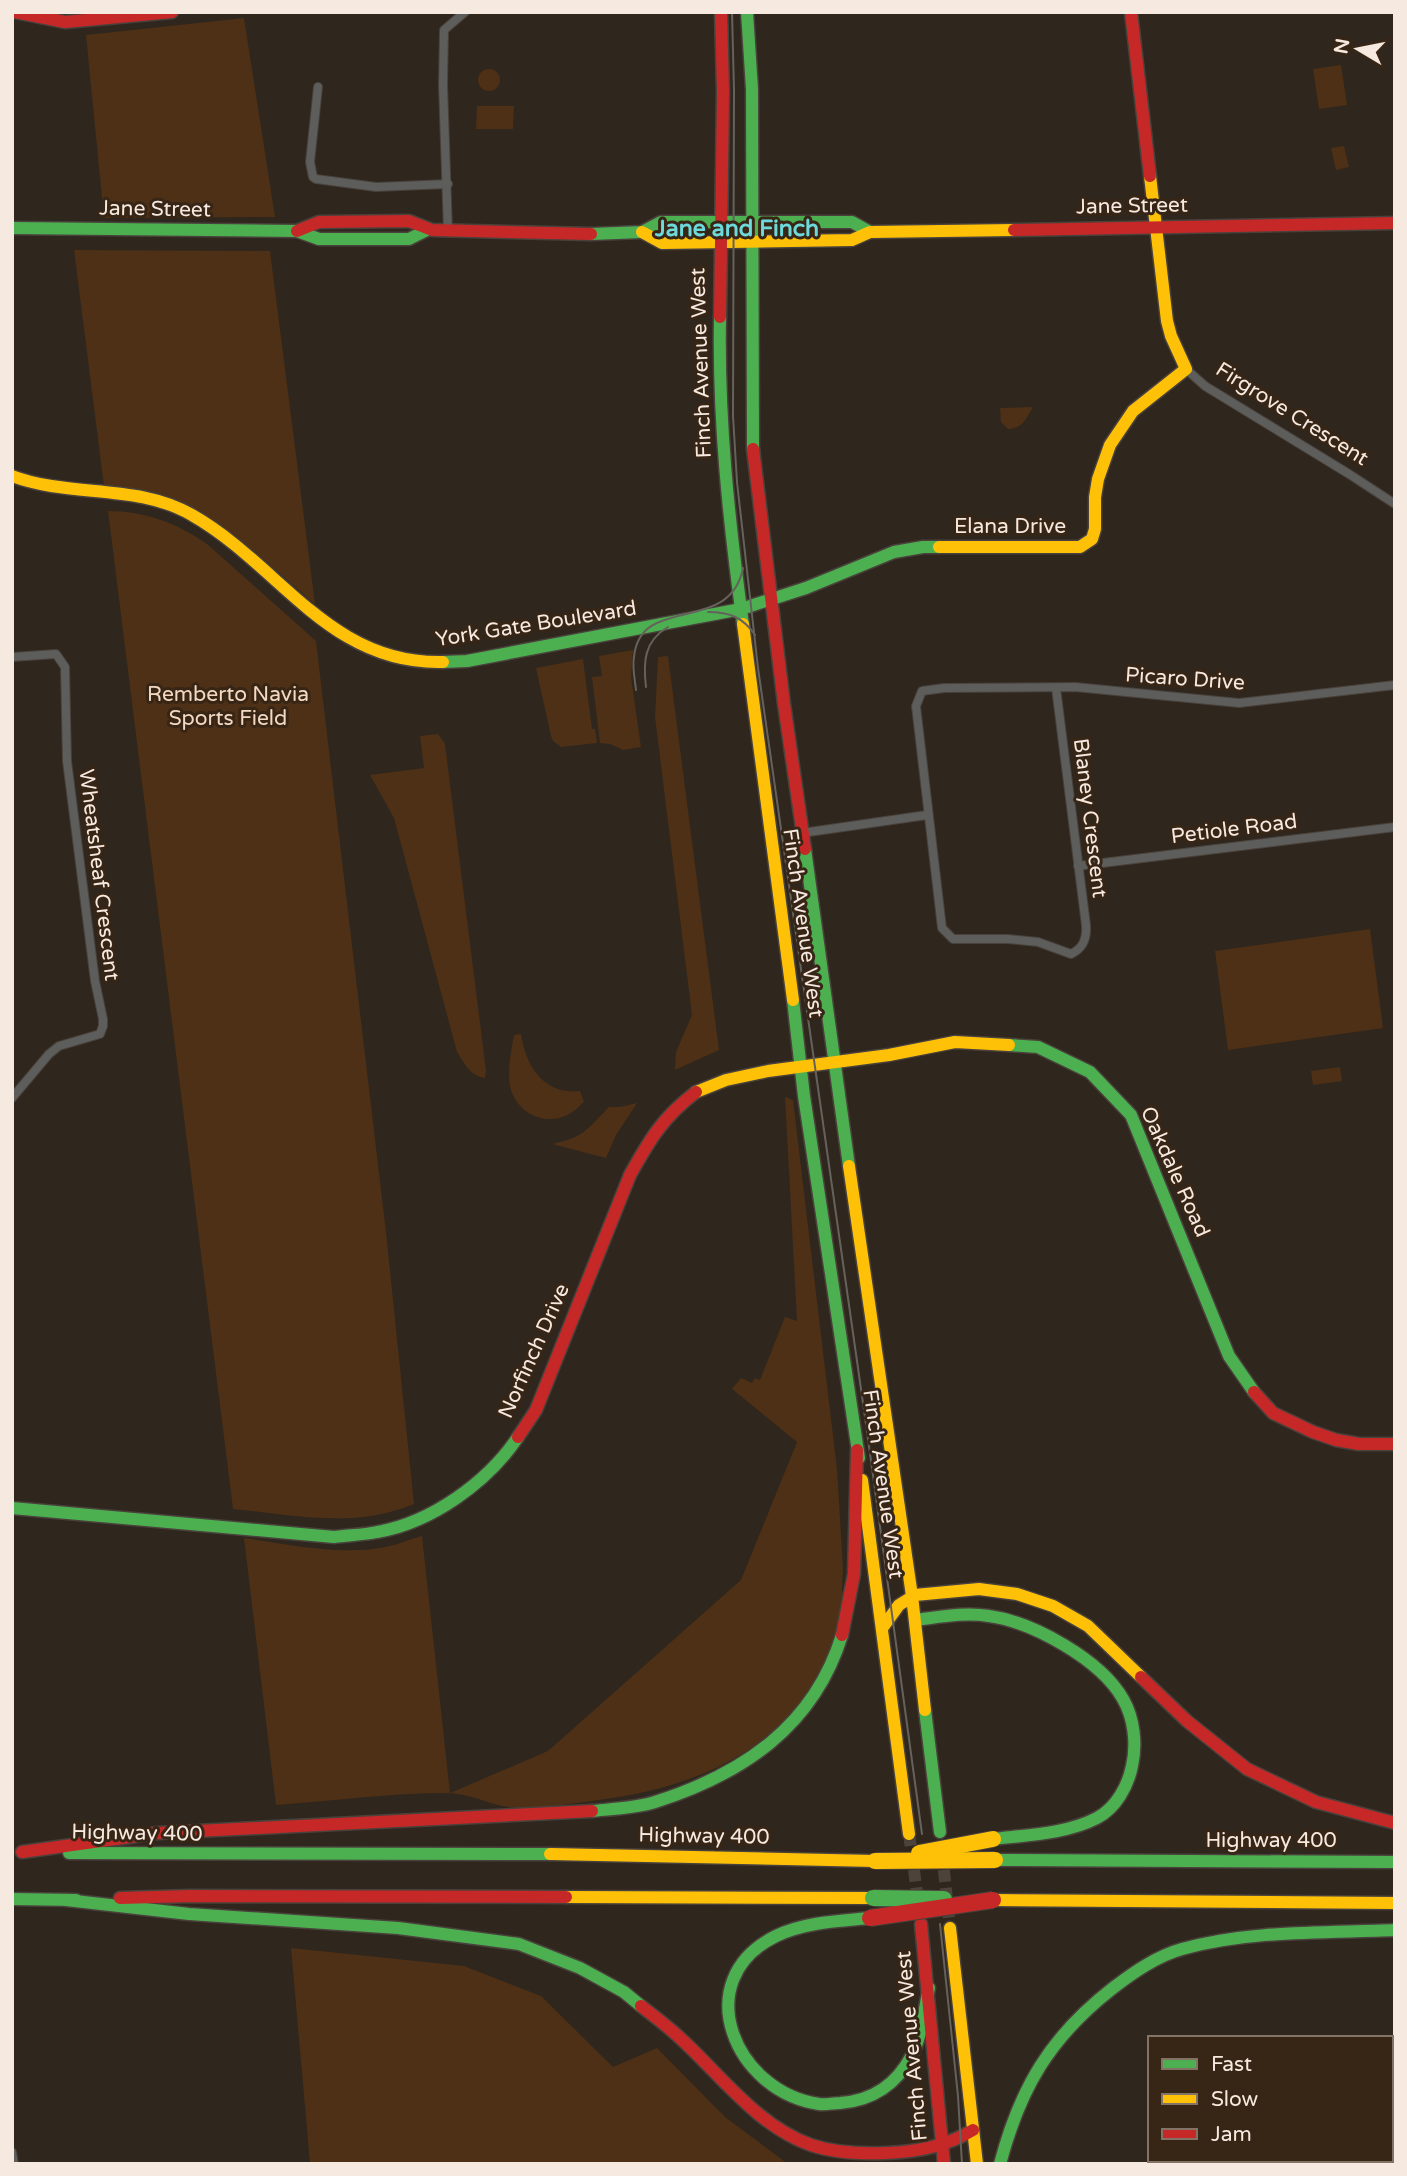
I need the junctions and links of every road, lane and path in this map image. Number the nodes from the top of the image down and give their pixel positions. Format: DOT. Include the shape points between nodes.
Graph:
graph roads {
  1 [pos="15,12"];
  2 [pos="172,12"];
  3 [pos="465,12"];
  4 [pos="720,12"];
  5 [pos="747,12"];
  6 [pos="1130,12"];
  7 [pos="318,87"];
  8 [pos="448,184"];
  9 [pos="752,221"];
  10 [pos="357,222"];
  11 [pos="720,222"];
  12 [pos="1395,223"];
  13 [pos="1156,227"];
  14 [pos="12,228"];
  15 [pos="428,230"];
  16 [pos="297,231"];
  17 [pos="448,231"];
  18 [pos="642,232"];
  19 [pos="870,232"];
  20 [pos="358,239"];
  21 [pos="752,242"];
  22 [pos="720,243"];
  23 [pos="1186,369"];
  24 [pos="12,476"];
  25 [pos="1395,504"];
  26 [pos="771,600"];
  27 [pos="741,609"];
  28 [pos="12,657"];
  29 [pos="1395,685"];
  30 [pos="1056,688"];
  31 [pos="927,815"];
  32 [pos="1395,827"];
  33 [pos="802,833"];
  34 [pos="1078,866"];
  35 [pos="835,1062"];
  36 [pos="801,1066"];
  37 [pos="12,1098"];
  38 [pos="1395,1444"];
  39 [pos="857,1450"];
  40 [pos="12,1508"];
  41 [pos="912,1596"];
  42 [pos="915,1620"];
  43 [pos="883,1627"];
  44 [pos="1395,1823"];
  45 [pos="940,1832"];
  46 [pos="909,1835"];
  47 [pos="17,1852"];
  48 [pos="875,1861"];
  49 [pos="1395,1862"];
  50 [pos="12,1899"];
  51 [pos="66,1900"];
  52 [pos="993,1900"];
  53 [pos="1395,1903"];
  54 [pos="921,1924"];
  55 [pos="950,1928"];
  56 [pos="1395,1930"];
  57 [pos="929,1989"];
  58 [pos="973,2130"];
  59 [pos="943,2142"];
  60 [pos="12,2152"];
  61 [pos="13,2164"];
  62 [pos="944,2164"];
  63 [pos="976,2164"];
  64 [pos="1000,2164"];
  1 -- 2 [label="main road" via="65,23"];
  3 -- 8 [label="street" via="444,30"];
  4 -- 11 [label="main road, Finch Avenue West"];
  5 -- 9 [label="main road, Finch Avenue West"];
  6 -- 13 [label="main road, Firgrove Crescent"];
  7 -- 8 [label="street" via="310,162 313,177 376,187"];
  8 -- 17 [label="street"];
  9 -- 11 [label="main road, Jane Street"];
  9 -- 19 [label="main road, Jane Street" via="852,222"];
  9 -- 21 [label="main road, Finch Avenue West"];
  10 -- 15 [label="main road, Jane Street" via="409,221"];
  10 -- 16 [label="main road, Jane Street" via="319,222"];
  10 -- 20 [label="main road"];
  11 -- 18 [label="main road, Jane Street" via="661,222"];
  11 -- 22 [label="main road, Finch Avenue West"];
  12 -- 13 [label="main road, Jane Street"];
  13 -- 19 [label="main road, Jane Street"];
  13 -- 23 [label="main road, Firgrove Crescent" via="1167,321"];
  14 -- 16 [label="main road, Jane Street"];
  15 -- 17 [label="main road, Jane Street"];
  15 -- 20 [label="main road, Jane Street" via="409,239"];
  16 -- 20 [label="main road, Jane Street" via="319,239"];
  17 -- 18 [label="main road, Jane Street"];
  18 -- 22 [label="main road, Jane Street" via="662,243"];
  19 -- 21 [label="main road, Jane Street" via="852,240"];
  21 -- 22 [label="main road, Jane Street"];
  21 -- 26 [label="main road, Finch Avenue West" via="753,445"];
  22 -- 27 [label="main road, Finch Avenue West" via="722,431"];
  23 -- 25 [label="street, Firgrove Crescent"];
  23 -- 26 [label="main road, Elana Drive" via="1133,411 1110,445 1098,479 1095,530 1086,544 923,547 894,552"];
  24 -- 27 [label="main road, York Gate Boulevard" via="38,487 124,494 172,505 196,516 332,630 373,651 409,661 467,661"];
  26 -- 27 [label="main road, York Gate Boulevard"];
  26 -- 33 [label="main road, Finch Avenue West"];
  27 -- 36 [label="main road, Finch Avenue West"];
  28 -- 37 [label="street, Wheatsheaf Crescent" via="56,654 65,667 67,761 103,1026 100,1034 59,1046"];
  29 -- 30 [label="street, Picaro Drive" via="1239,703"];
  30 -- 31 [label="street, Blaney Crescent" via="922,691 916,706"];
  30 -- 34 [label="street, Blaney Crescent"];
  31 -- 33 [label="street"];
  31 -- 34 [label="street, Blaney Crescent" via="942,928 953,939 1009,939 1038,942 1072,954 1079,951 1086,935"];
  32 -- 34 [label="street, Petiole Road"];
  33 -- 35 [label="main road, Finch Avenue West"];
  35 -- 36 [label="main road, Oakdale Road"];
  35 -- 38 [label="main road, Oakdale Road" via="955,1042 1038,1047 1090,1072 1131,1115 1229,1356 1247,1384 1273,1413 1313,1433 1359,1444"];
  35 -- 41 [label="main road, Finch Avenue West"];
  36 -- 39 [label="main road, Finch Avenue West"];
  36 -- 40 [label="main road, Norfinch Drive" via="702,1088 674,1110 650,1138 625,1188 536,1410 511,1448 481,1481 434,1513 380,1532 334,1537"];
  39 -- 43 [label="main road, Finch Avenue West"];
  39 -- 47 [label="main road" via="852,1595 834,1662 808,1704 783,1732 728,1773 653,1803 587,1812 158,1833"];
  41 -- 42 [label="main road, Finch Avenue West"];
  41 -- 43 [label="main road"];
  41 -- 44 [label="main road" via="996,1589 1070,1614 1247,1769 1316,1801"];
  42 -- 45 [label="main road, Finch Avenue West"];
  42 -- 48 [label="main road, bridge" via="967,1614 999,1618 1059,1643 1119,1692 1133,1726 1136,1758 1126,1790 1099,1817 1053,1832"];
  43 -- 46 [label="main road, Finch Avenue West"];
  47 -- 48 [label="main road, Highway 400"];
  48 -- 49 [label="main road, Highway 400, bridge"];
  50 -- 51 [label="main road"];
  51 -- 52 [label="main road, bridge" via="191,1896"];
  51 -- 59 [label="main road" via="189,1914 398,1928 519,1944 580,1968 624,1992 767,2120 811,2145 890,2154"];
  52 -- 53 [label="main road"];
  52 -- 57 [label="main road, bridge" via="790,1930 773,1937 749,1955 731,1982 729,2031 736,2047 769,2083 803,2102 844,2105 879,2092 908,2061 920,2034"];
  54 -- 57 [label="main road, Finch Avenue West"];
  55 -- 58 [label="main road"];
  56 -- 64 [label="main road" via="1273,1935 1180,1950 1130,1974 1088,2010 1040,2063 1011,2122"];
  57 -- 59 [label="main road, Finch Avenue West"];
  58 -- 59 [label="main road"];
  58 -- 63 [label="main road"];
  59 -- 62 [label="main road, Finch Avenue West"];
  60 -- 61 [label="street"];
}
